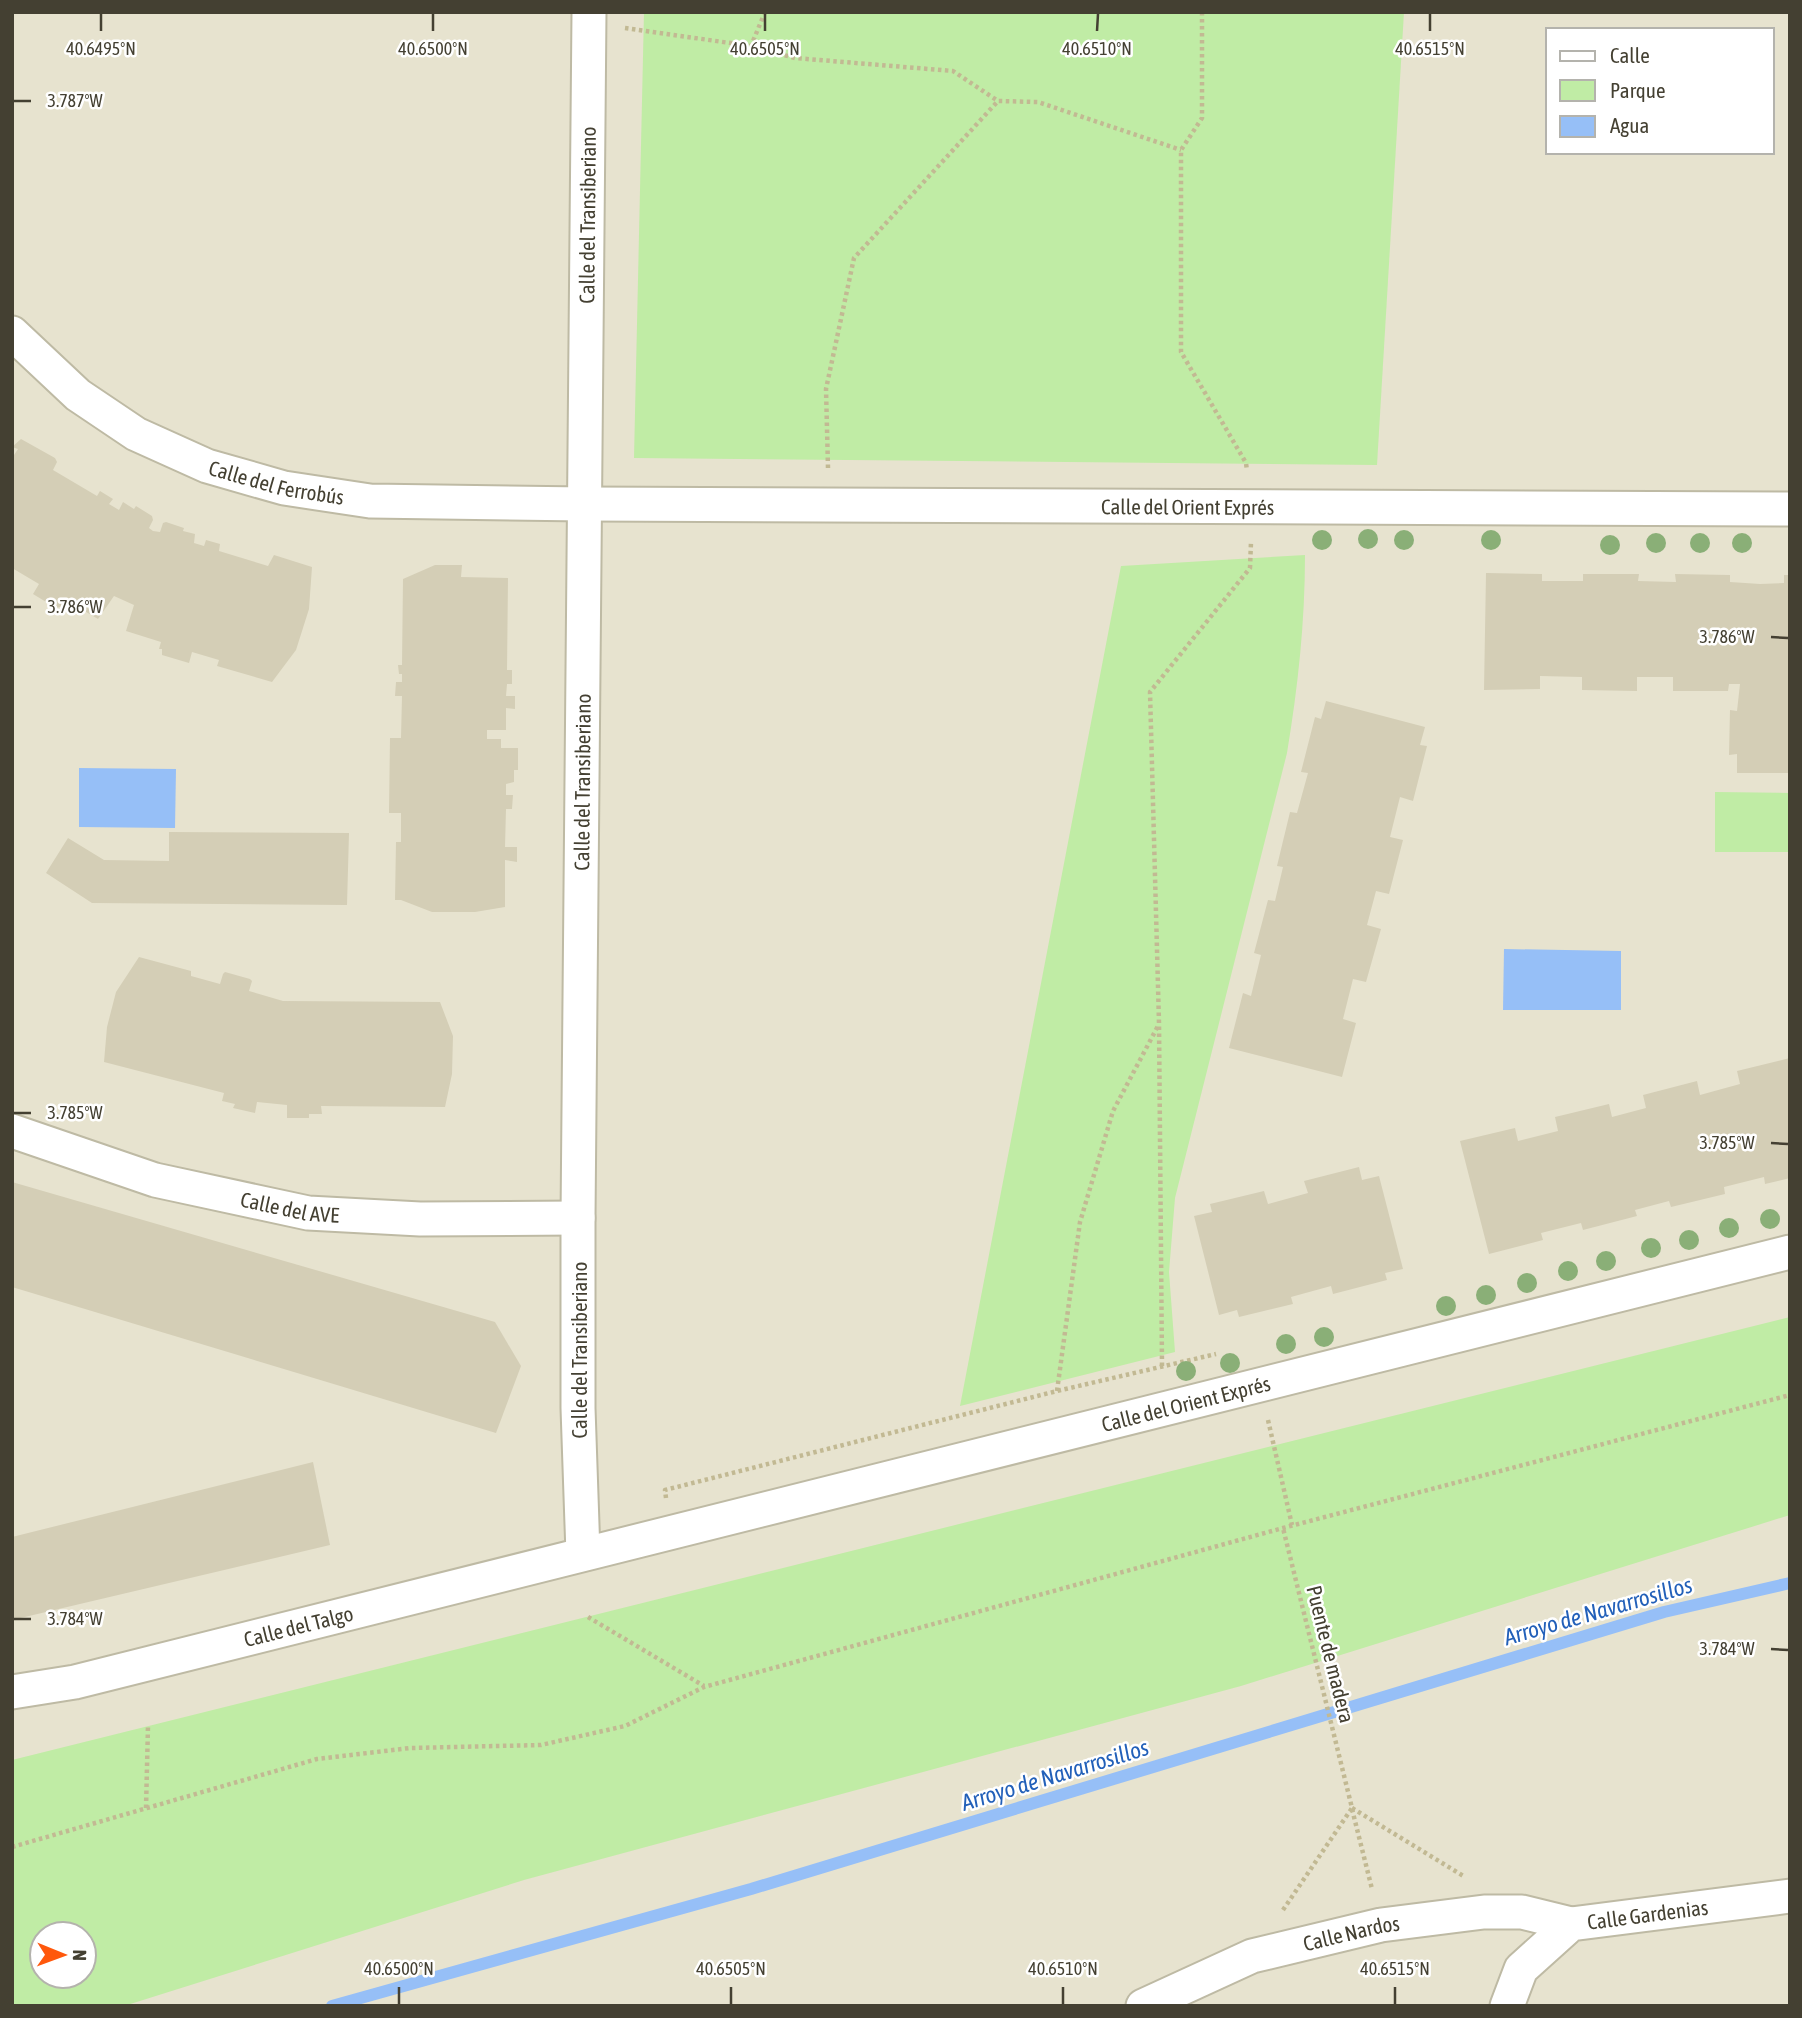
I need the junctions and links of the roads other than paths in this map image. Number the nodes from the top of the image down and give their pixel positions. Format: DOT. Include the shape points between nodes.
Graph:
graph roads {
  1 [pos="589,19"];
  2 [pos="15,340"];
  3 [pos="586,504"];
  4 [pos="1790,509"];
  5 [pos="12,1131"];
  6 [pos="578,1218"];
  7 [pos="1790,1252"];
  8 [pos="583,1554"];
  9 [pos="12,1692"];
  10 [pos="1790,1896"];
  11 [pos="1571,1924"];
  12 [pos="1143,2006"];
  13 [pos="1507,2006"];
  1 -- 3 [label="street, Calle del Transiberiano"];
  2 -- 3 [label="street, Calle del Ferrobús" via="78,395 136,434 207,466 284,488 370,500"];
  3 -- 4 [label="street, Calle del Orient Exprés"];
  3 -- 6 [label="street, Calle del Transiberiano"];
  5 -- 6 [label="street, Calle del AVE" via="155,1180 308,1213 419,1219"];
  6 -- 8 [label="street, Calle del Transiberiano"];
  7 -- 8 [label="street, Calle del Orient Exprés"];
  8 -- 9 [label="street, Calle del Talgo" via="75,1682"];
  10 -- 11 [label="street, Calle Gardenias"];
  11 -- 12 [label="street, Calle Nardos" via="1522,1912 1484,1912 1381,1925 1252,1956"];
  11 -- 13 [label="street, Calle Gardenias" via="1521,1969"];
}
